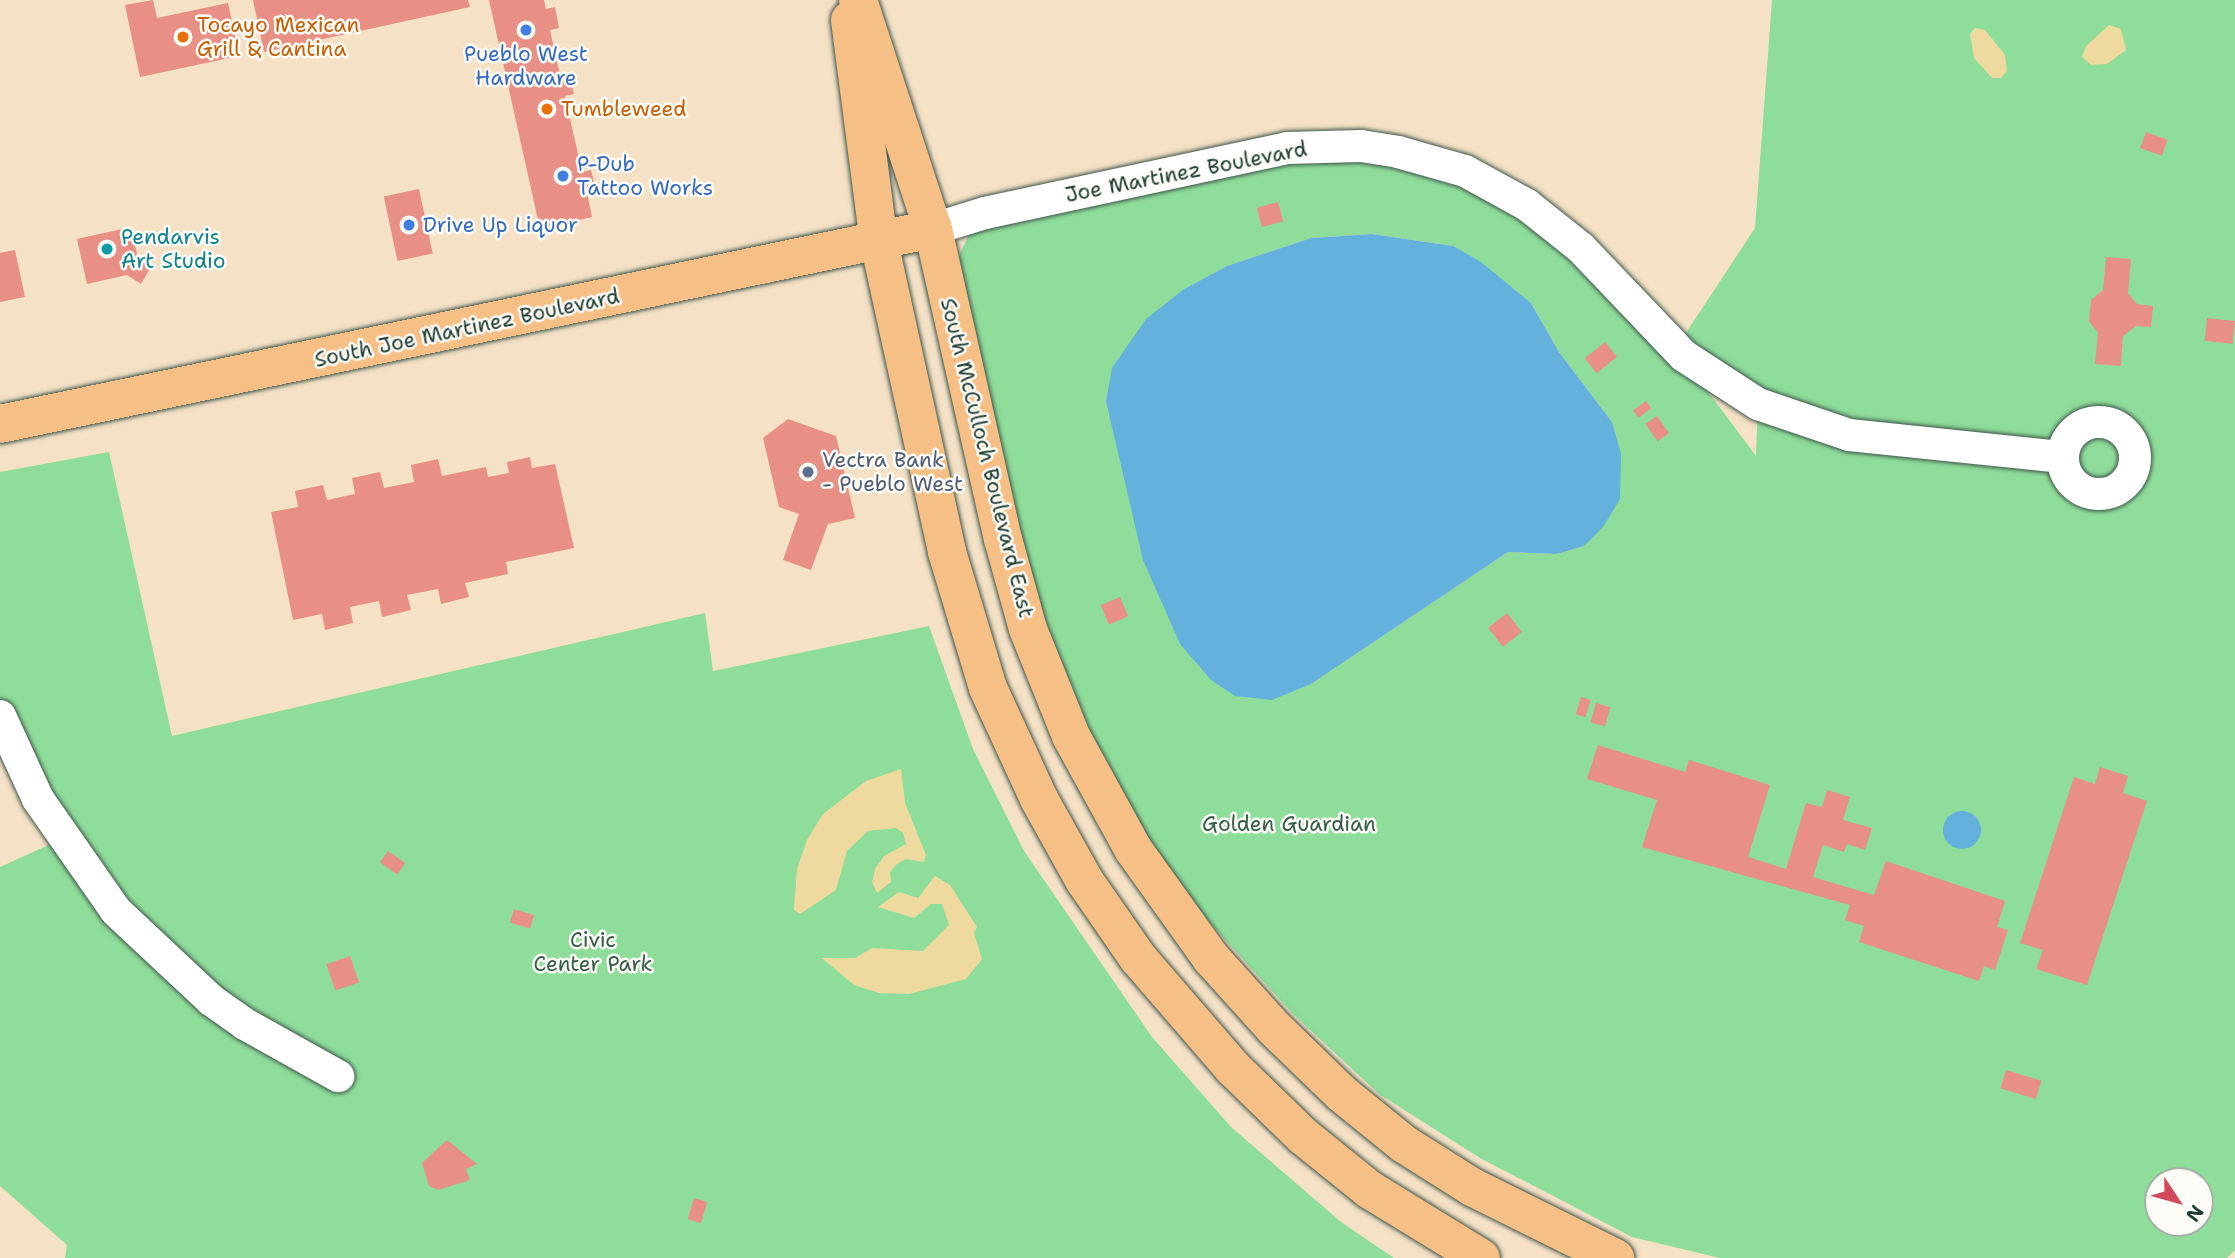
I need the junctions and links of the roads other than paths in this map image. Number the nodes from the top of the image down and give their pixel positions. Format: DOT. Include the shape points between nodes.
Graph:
graph roads {
  1 [pos="849,0"];
  2 [pos="858,0"];
  3 [pos="933,229"];
  4 [pos="879,242"];
  5 [pos="0,424"];
  6 [pos="2063,457"];
  7 [pos="0,716"];
  8 [pos="338,1076"];
  9 [pos="1481,1258"];
  10 [pos="1615,1258"];
  1 -- 4 [label="main road" via="858,103"];
  2 -- 3 [label="main road, South McCulloch Boulevard East"];
  3 -- 4 [label="main road, South Joe Martinez Boulevard"];
  3 -- 6 [label="street, Joe Martinez Boulevard" via="985,213 1287,148 1361,146 1398,152 1465,171 1527,205 1581,248 1684,356 1758,404 1857,436"];
  3 -- 10 [label="main road, South McCulloch Boulevard East" via="1028,629 1066,725 1133,849 1226,975 1349,1100 1404,1144 1472,1187"];
  4 -- 5 [label="main road, South Joe Martinez Boulevard"];
  4 -- 9 [label="main road" via="947,552 974,647 1009,738 1072,860 1167,995 1270,1105 1370,1190"];
  7 -- 8 [label="street" via="38,799 116,911 211,1000"];
}
